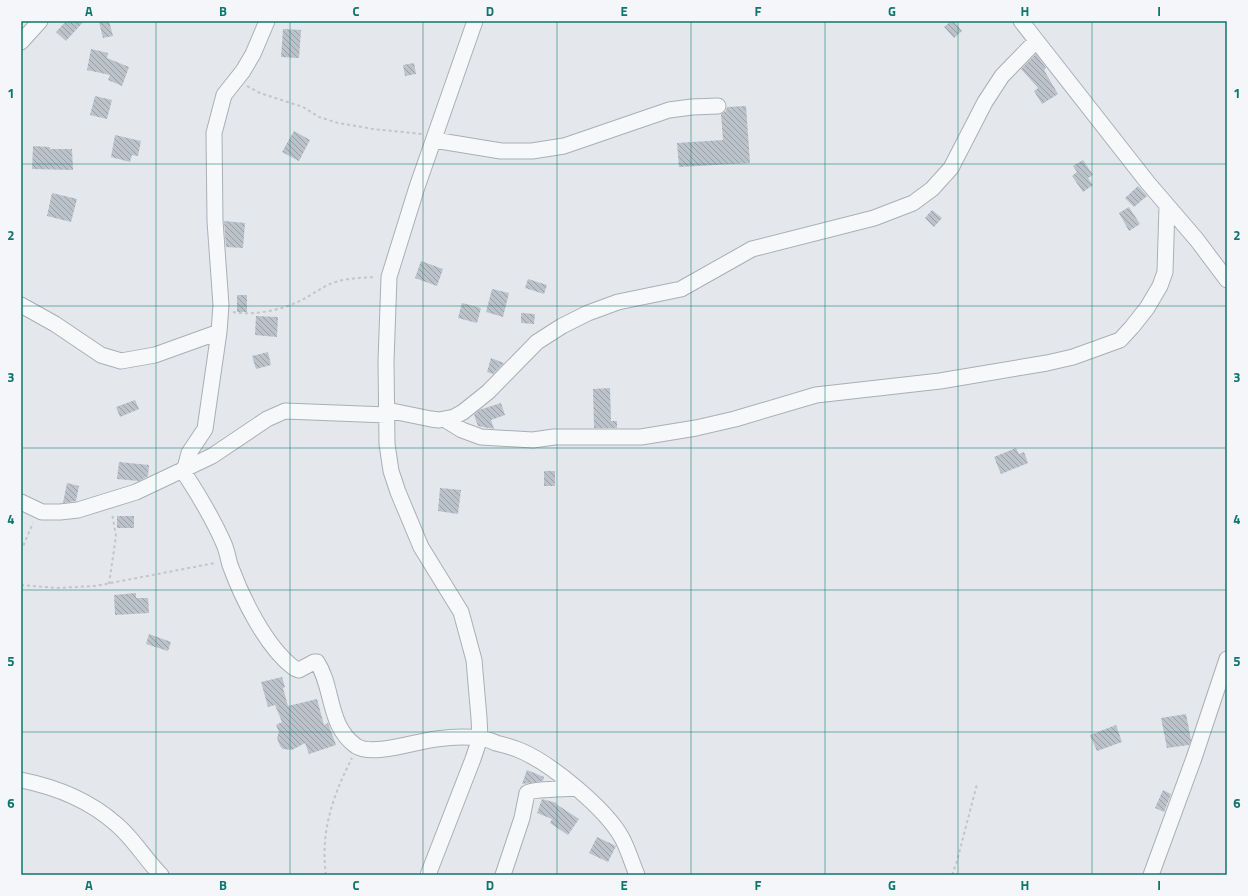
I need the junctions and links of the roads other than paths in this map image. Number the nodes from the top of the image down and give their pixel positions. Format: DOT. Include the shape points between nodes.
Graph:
graph roads {
  1 [pos="40,21"];
  2 [pos="267,21"];
  3 [pos="475,21"];
  4 [pos="1020,21"];
  5 [pos="1036,41"];
  6 [pos="21,42"];
  7 [pos="718,106"];
  8 [pos="434,138"];
  9 [pos="1167,206"];
  10 [pos="1227,280"];
  11 [pos="21,304"];
  12 [pos="219,332"];
  13 [pos="387,412"];
  14 [pos="444,419"];
  15 [pos="184,469"];
  16 [pos="21,502"];
  17 [pos="1227,659"];
  18 [pos="480,738"];
  19 [pos="21,780"];
  20 [pos="576,788"];
  21 [pos="161,875"];
  22 [pos="428,875"];
  23 [pos="503,875"];
  24 [pos="637,875"];
  25 [pos="1151,875"];
  1 -- 6 [label="street"];
  2 -- 12 [label="street" via="253,54 224,95 214,133 215,220 221,309"];
  3 -- 8 [label="street"];
  4 -- 5 [label="street"];
  5 -- 9 [label="street"];
  5 -- 14 [label="street" via="1002,76 985,102 951,168 932,189 913,203 874,218 752,249 681,289 618,302 588,313 537,342 507,375 475,404 454,417"];
  7 -- 8 [label="street" via="669,110 564,146 532,151 501,151"];
  8 -- 13 [label="street" via="389,277"];
  9 -- 10 [label="street"];
  9 -- 14 [label="street" via="1165,272 1147,308 1120,340 1073,357 940,381 816,395 735,419 641,437 554,437 528,440 481,437 462,430"];
  11 -- 12 [label="street" via="101,355 121,361 155,355"];
  12 -- 15 [label="street" via="204,429 189,453"];
  13 -- 14 [label="street"];
  13 -- 15 [label="street" via="286,411 267,419 221,451"];
  13 -- 18 [label="street" via="387,444 391,471 398,492 421,548 461,612 474,660"];
  15 -- 16 [label="street" via="136,492 78,510 49,513"];
  15 -- 18 [label="street" via="224,544 230,565 258,622 283,658 294,668 299,670 314,662 318,664 331,708 349,740 358,747 375,750 438,739"];
  17 -- 25 [label="street"];
  18 -- 20 [label="street" via="520,751 544,764"];
  18 -- 22 [label="street"];
  19 -- 21 [label="street" via="64,792 101,813 116,824"];
  20 -- 23 [label="street" via="533,790 527,793 522,818"];
  20 -- 24 [label="street" via="606,817 622,838"];
}
